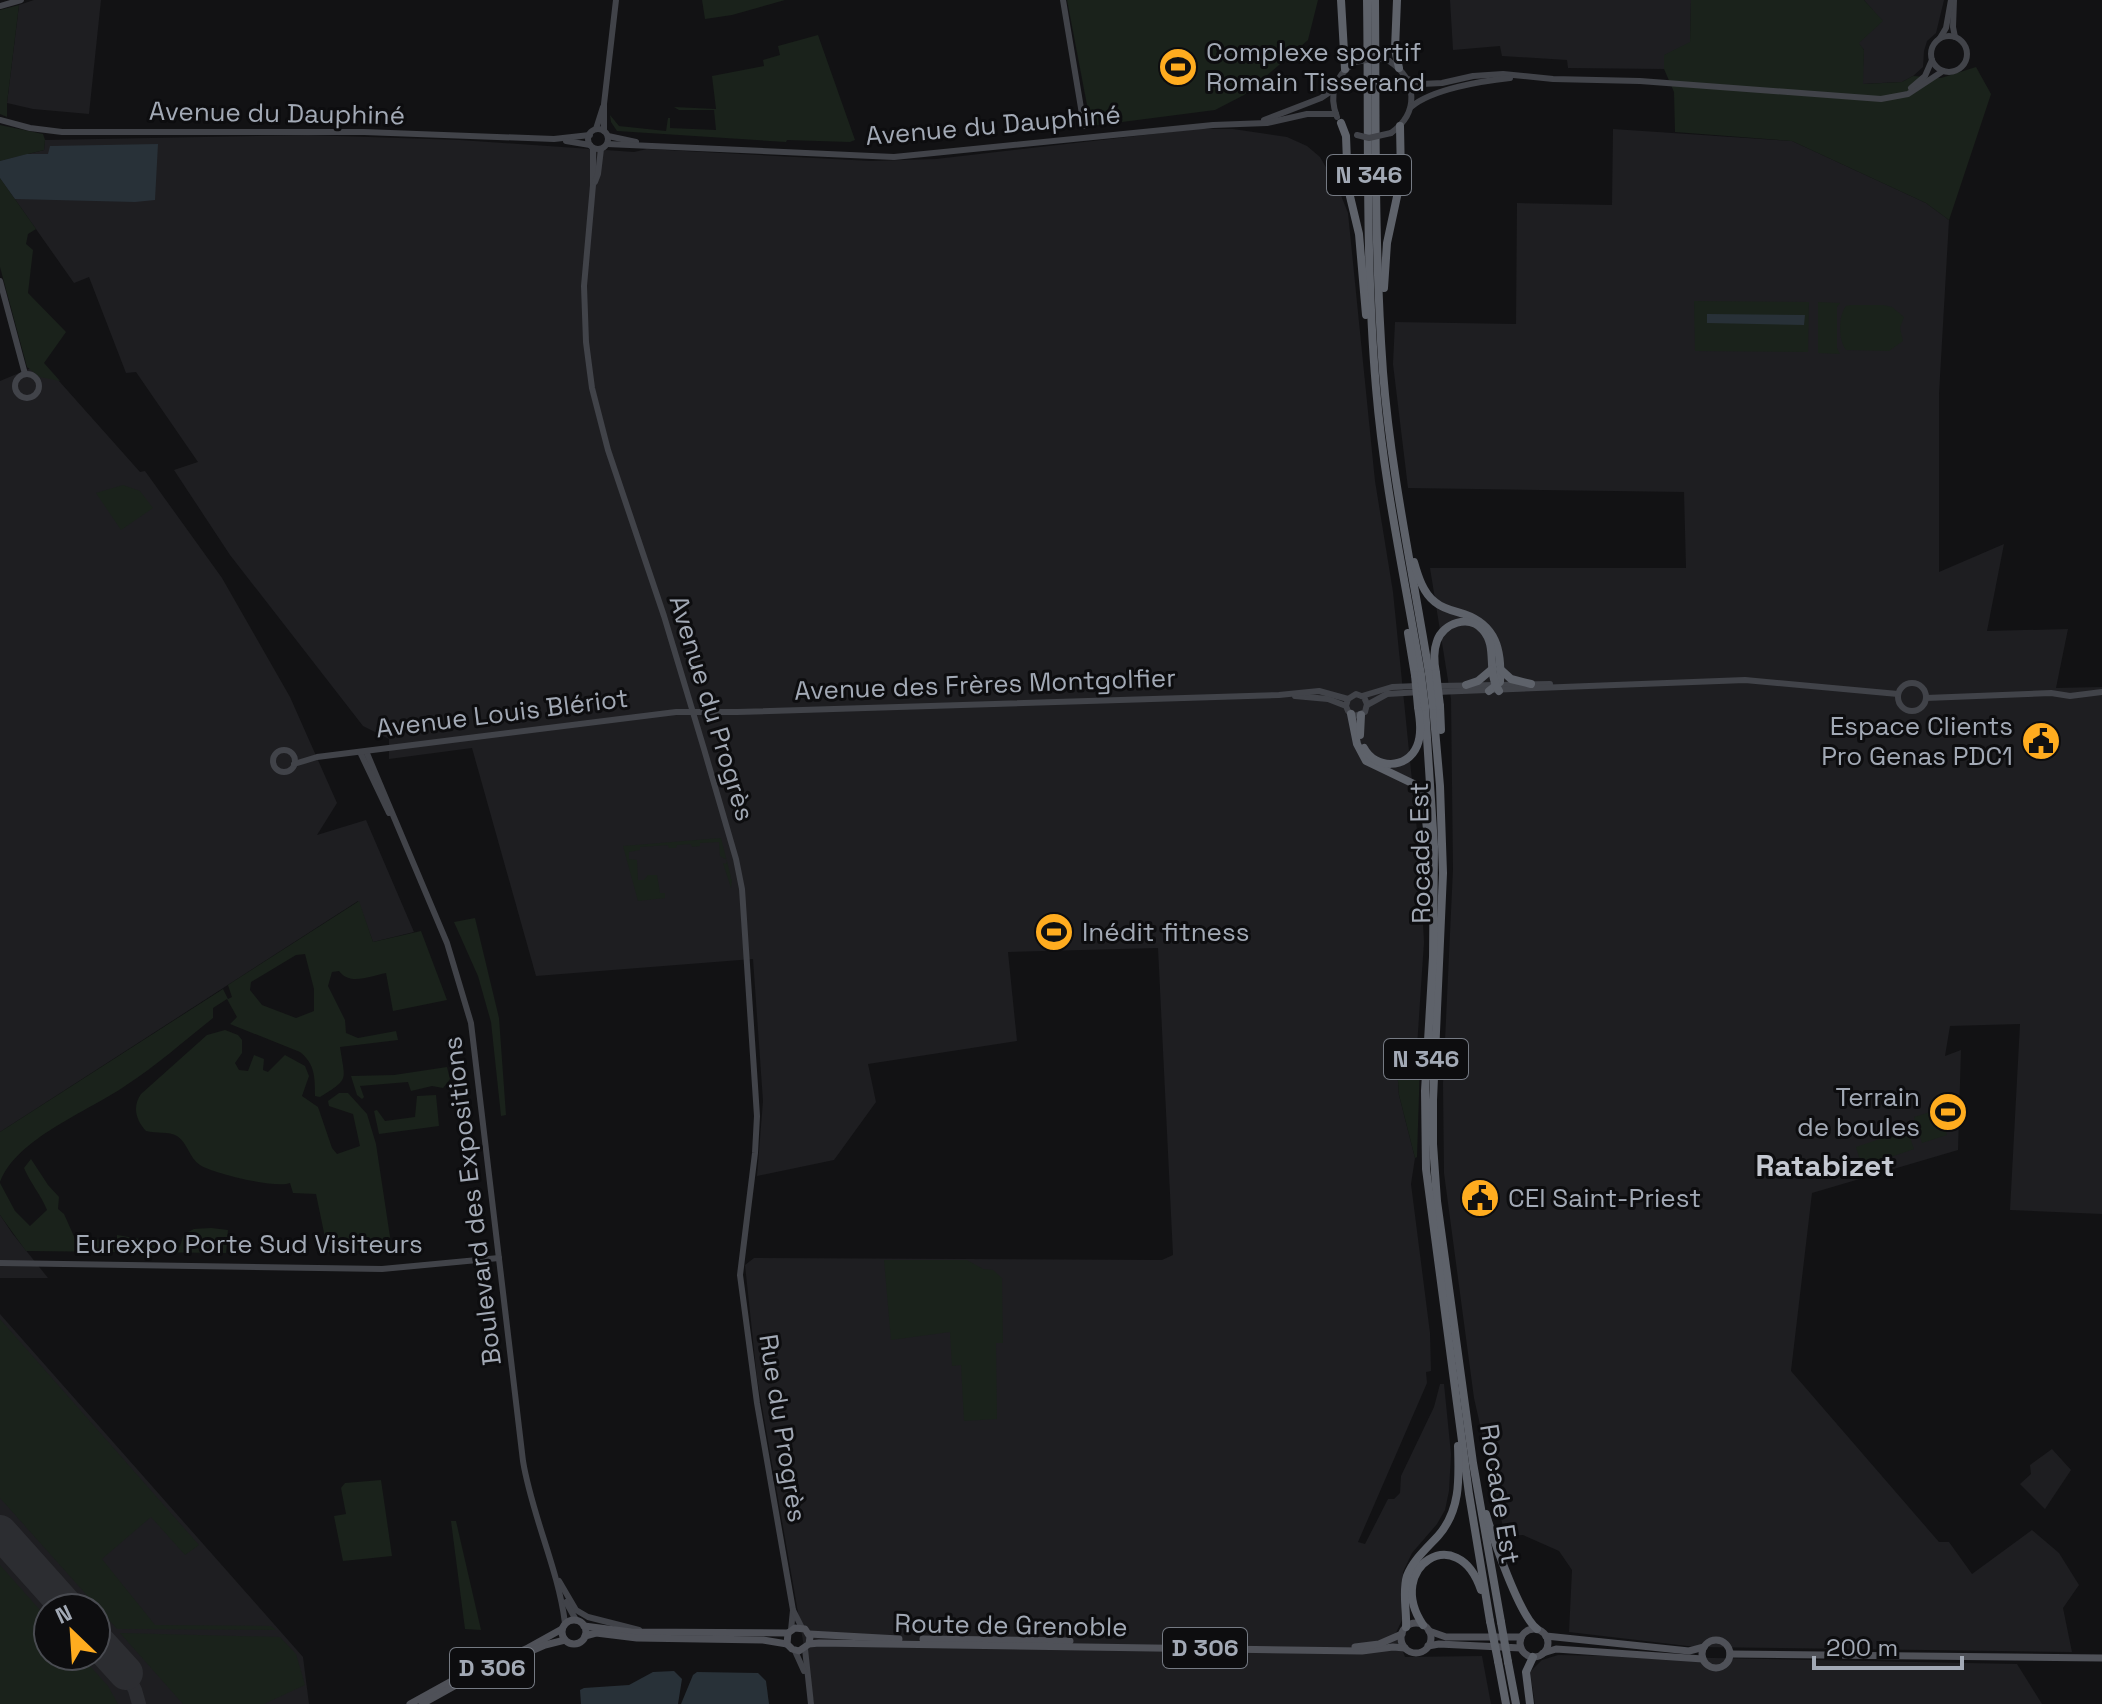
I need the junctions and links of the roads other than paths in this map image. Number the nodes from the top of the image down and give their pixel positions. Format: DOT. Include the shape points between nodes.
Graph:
graph roads {
  1 [pos="21,0"];
  2 [pos="616,0"];
  3 [pos="1063,0"];
  4 [pos="1341,0"];
  5 [pos="1367,0"];
  6 [pos="1375,0"];
  7 [pos="1397,0"];
  8 [pos="1952,0"];
  9 [pos="0,6"];
  10 [pos="1955,37"];
  11 [pos="1939,39"];
  12 [pos="1932,60"];
  13 [pos="1399,68"];
  14 [pos="1345,69"];
  15 [pos="1943,71"];
  16 [pos="1523,77"];
  17 [pos="1408,79"];
  18 [pos="1333,90"];
  19 [pos="1872,97"];
  20 [pos="604,104"];
  21 [pos="1411,107"];
  22 [pos="1338,118"];
  23 [pos="0,120"];
  24 [pos="1245,124"];
  25 [pos="1084,126"];
  26 [pos="1400,126"];
  27 [pos="596,129"];
  28 [pos="590,135"];
  29 [pos="554,139"];
  30 [pos="601,142"];
  31 [pos="0,281"];
  32 [pos="1380,327"];
  33 [pos="1373,351"];
  34 [pos="25,374"];
  35 [pos="1406,544"];
  36 [pos="1495,669"];
  37 [pos="1425,674"];
  38 [pos="1531,684"];
  39 [pos="1466,685"];
  40 [pos="1573,685"];
  41 [pos="1495,689"];
  42 [pos="2102,692"];
  43 [pos="1898,694"];
  44 [pos="1362,696"];
  45 [pos="1926,698"];
  46 [pos="1367,705"];
  47 [pos="1429,706"];
  48 [pos="1352,708"];
  49 [pos="693,711"];
  50 [pos="363,751"];
  51 [pos="292,754"];
  52 [pos="317,757"];
  53 [pos="294,764"];
  54 [pos="1434,907"];
  55 [pos="742,1251"];
  56 [pos="499,1258"];
  57 [pos="0,1263"];
  58 [pos="1457,1409"];
  59 [pos="1473,1463"];
  60 [pos="553,1570"];
  61 [pos="793,1610"];
  62 [pos="576,1620"];
  63 [pos="1490,1621"];
  64 [pos="564,1626"];
  65 [pos="584,1626"];
  66 [pos="1426,1628"];
  67 [pos="1537,1629"];
  68 [pos="1404,1630"];
  69 [pos="806,1631"];
  70 [pos="645,1632"];
  71 [pos="790,1632"];
  72 [pos="585,1636"];
  73 [pos="1546,1636"];
  74 [pos="1521,1637"];
  75 [pos="565,1640"];
  76 [pos="787,1644"];
  77 [pos="1428,1646"];
  78 [pos="807,1647"];
  79 [pos="1704,1647"];
  80 [pos="1405,1648"];
  81 [pos="1521,1648"];
  82 [pos="795,1651"];
  83 [pos="1543,1653"];
  84 [pos="1730,1654"];
  85 [pos="1533,1657"];
  86 [pos="2102,1658"];
  87 [pos="1703,1659"];
  88 [pos="806,1674"];
  89 [pos="410,1704"];
  90 [pos="422,1704"];
  91 [pos="811,1704"];
  92 [pos="1506,1704"];
  93 [pos="1516,1704"];
  94 [pos="1530,1704"];
  1 -- 9 [label="street"];
  2 -- 20 [label="street, Avenue du Progrès"];
  3 -- 25 [label="street"];
  4 -- 14 [label="highway"];
  5 -- 33 [label="highway, N 346"];
  6 -- 32 [label="highway, Rocade Est / N 346"];
  7 -- 13 [label="highway"];
  8 -- 10 [label="street"];
  8 -- 11 [label="street"];
  10 -- 11 [label="street"];
  10 -- 15 [label="street" via="1964,44 1966,59 1960,69"];
  11 -- 12 [label="street"];
  12 -- 15 [label="street"];
  12 -- 19 [label="street" via="1912,87"];
  13 -- 14 [label="street, bridge" via="1378,58"];
  13 -- 17 [label="street"];
  14 -- 18 [label="street"];
  15 -- 19 [label="street" via="1904,96"];
  16 -- 17 [label="street" via="1473,76 1422,84"];
  16 -- 19 [label="street"];
  16 -- 21 [label="street" via="1468,85"];
  17 -- 21 [label="street"];
  18 -- 22 [label="street"];
  18 -- 24 [label="street, Avenue du Dauphiné" via="1301,107"];
  20 -- 27 [label="street, Avenue du Progrès"];
  20 -- 30 [label="street, Avenue du Progrès"];
  21 -- 26 [label="street"];
  22 -- 24 [label="street, Avenue du Dauphiné" via="1307,114"];
  22 -- 26 [label="street, bridge" via="1369,138"];
  22 -- 33 [label="highway" via="1346,136 1348,188"];
  23 -- 29 [label="street, Avenue du Dauphiné" via="62,132 364,132"];
  24 -- 30 [label="street, Avenue du Dauphiné" via="894,157"];
  26 -- 32 [label="highway" via="1401,178 1387,243"];
  27 -- 28 [label="street"];
  27 -- 30 [label="street"];
  28 -- 29 [label="street, Avenue du Dauphiné"];
  28 -- 30 [label="street"];
  29 -- 30 [label="street, Avenue du Dauphiné"];
  30 -- 49 [label="street, Avenue du Progrès" via="584,278 588,361 605,442"];
  31 -- 34 [label="street"];
  32 -- 35 [label="highway, Rocade Est / N 346" via="1390,449"];
  33 -- 37 [label="highway, N 346" via="1398,569"];
  35 -- 36 [label="highway" via="1431,599 1489,628"];
  35 -- 37 [label="highway, Rocade Est / N 346"];
  36 -- 37 [label="highway" via="1482,628 1455,623 1443,629"];
  36 -- 38 [label="highway"];
  36 -- 39 [label="highway"];
  36 -- 41 [label="highway"];
  37 -- 47 [label="highway, Rocade Est / N 346, bridge"];
  37 -- 47 [label="highway, bridge"];
  38 -- 40 [label="street, Avenue des Frères Montgolfier"];
  38 -- 41 [label="street, Avenue des Frères Montgolfier"];
  39 -- 41 [label="street, Avenue des Frères Montgolfier"];
  39 -- 44 [label="street, Avenue des Frères Montgolfier" via="1392,687"];
  40 -- 41 [label="street, Avenue des Frères Montgolfier"];
  40 -- 43 [label="street, Avenue des Frères Montgolfier" via="1745,680"];
  41 -- 46 [label="street, Avenue des Frères Montgolfier" via="1397,693"];
  42 -- 45 [label="street"];
  43 -- 45 [label="street" via="1914,683"];
  43 -- 45 [label="street" via="1909,710 1920,708"];
  44 -- 46 [label="street"];
  44 -- 48 [label="street, Avenue des Frères Montgolfier" via="1354,695"];
  46 -- 48 [label="street"];
  47 -- 48 [label="highway" via="1417,746 1396,764 1376,761 1365,752"];
  47 -- 54 [label="highway, Rocade Est / N 346"];
  47 -- 59 [label="highway, Rocade Est / N 346" via="1440,786 1443,873 1433,1144"];
  48 -- 49 [label="street, Avenue des Frères Montgolfier" via="1328,699 1279,695"];
  48 -- 54 [label="highway" via="1357,744 1366,761 1408,780 1421,792"];
  49 -- 50 [label="street, Avenue Louis Blériot"];
  49 -- 55 [label="street, Avenue du Progrès" via="736,859 744,908 757,1116"];
  50 -- 52 [label="street, Avenue Louis Blériot"];
  50 -- 56 [label="street, Boulevard des Expositions" via="451,953 471,1023"];
  51 -- 52 [label="street, Avenue Louis Blériot"];
  51 -- 53 [label="street"];
  51 -- 53 [label="street" via="278,751 273,764 282,772"];
  52 -- 53 [label="street, Avenue Louis Blériot"];
  54 -- 58 [label="highway, Rocade Est / N 346" via="1426,1169"];
  55 -- 61 [label="street, Rue du Progrès" via="742,1301"];
  56 -- 57 [label="street, Eurexpo Porte Sud Visiteurs" via="382,1269"];
  56 -- 60 [label="street, Boulevard des Expositions" via="527,1484"];
  58 -- 63 [label="highway, Rocade Est / N 346"];
  58 -- 68 [label="highway" via="1457,1498 1450,1520 1408,1576"];
  59 -- 67 [label="highway" via="1494,1537 1525,1616"];
  59 -- 93 [label="highway, Rocade Est / N 346, bridge"];
  60 -- 62 [label="street, Boulevard des Expositions"];
  60 -- 64 [label="street, Boulevard des Expositions"];
  60 -- 70 [label="street, Boulevard des Expositions" via="576,1610"];
  61 -- 69 [label="street, Rue du Progrès"];
  61 -- 71 [label="street, Rue du Progrès"];
  62 -- 64 [label="main road"];
  62 -- 65 [label="main road"];
  63 -- 66 [label="highway" via="1473,1570 1459,1558 1441,1554 1423,1563 1413,1579 1412,1602"];
  63 -- 92 [label="highway, Rocade Est / N 346, bridge"];
  64 -- 75 [label="main road"];
  64 -- 89 [label="main road, D 306"];
  65 -- 70 [label="main road"];
  65 -- 72 [label="main road"];
  66 -- 68 [label="main road" via="1414,1624"];
  66 -- 74 [label="main road" via="1446,1637"];
  66 -- 77 [label="main road"];
  67 -- 73 [label="main road"];
  67 -- 74 [label="main road"];
  68 -- 69 [label="main road, Route de Grenoble / D 306" via="1379,1644 1330,1647 900,1639"];
  68 -- 80 [label="main road"];
  69 -- 71 [label="main road, Route de Grenoble"];
  69 -- 78 [label="main road"];
  70 -- 71 [label="main road"];
  71 -- 76 [label="main road"];
  72 -- 75 [label="main road" via="578,1643"];
  72 -- 76 [label="main road"];
  73 -- 79 [label="main road" via="1689,1651"];
  73 -- 83 [label="main road"];
  74 -- 81 [label="main road"];
  75 -- 90 [label="main road, D 306" via="467,1679"];
  76 -- 82 [label="main road"];
  77 -- 80 [label="main road" via="1419,1653"];
  77 -- 81 [label="main road"];
  78 -- 80 [label="main road, Route de Grenoble / D 306"];
  78 -- 82 [label="main road, Route de Grenoble"];
  78 -- 88 [label="street"];
  79 -- 84 [label="main road" via="1719,1640"];
  79 -- 87 [label="main road"];
  81 -- 85 [label="main road"];
  82 -- 88 [label="street"];
  83 -- 85 [label="main road"];
  83 -- 87 [label="main road" via="1556,1649"];
  84 -- 86 [label="main road"];
  84 -- 87 [label="main road" via="1718,1668"];
  85 -- 94 [label="highway" via="1526,1672"];
  88 -- 91 [label="street"];
}
